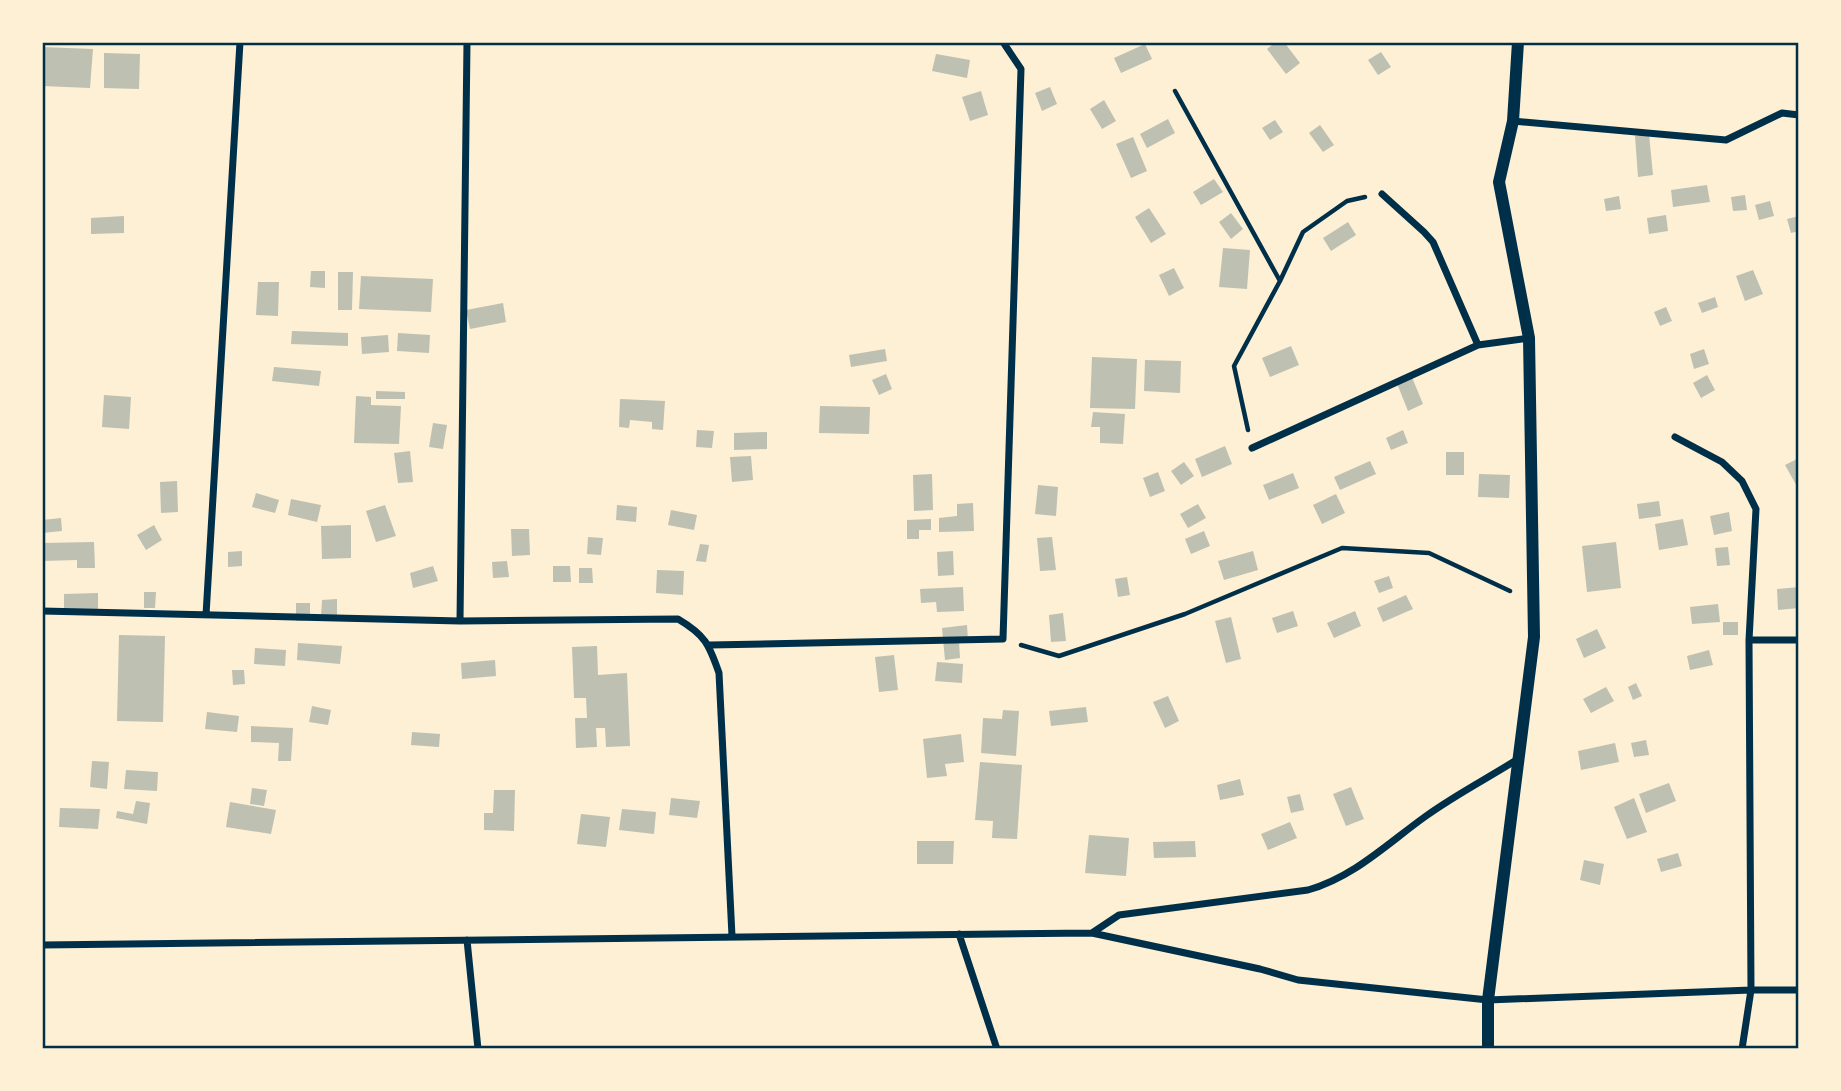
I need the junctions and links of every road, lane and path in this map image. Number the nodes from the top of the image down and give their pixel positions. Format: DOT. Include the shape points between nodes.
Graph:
graph roads {
  1 [pos="240,42"];
  2 [pos="467,42"];
  3 [pos="1003,42"];
  4 [pos="1518,42"];
  5 [pos="1175,90"];
  6 [pos="1799,115"];
  7 [pos="1513,121"];
  8 [pos="1382,194"];
  9 [pos="1280,281"];
  10 [pos="1529,338"];
  11 [pos="1478,345"];
  12 [pos="1675,437"];
  13 [pos="1252,448"];
  14 [pos="1534,602"];
  15 [pos="42,611"];
  16 [pos="206,615"];
  17 [pos="460,621"];
  18 [pos="1003,639"];
  19 [pos="1749,640"];
  20 [pos="1799,640"];
  21 [pos="710,645"];
  22 [pos="1519,759"];
  23 [pos="1092,933"];
  24 [pos="959,934"];
  25 [pos="733,936"];
  26 [pos="467,940"];
  27 [pos="42,945"];
  28 [pos="1751,989"];
  29 [pos="1799,990"];
  30 [pos="1488,1000"];
  31 [pos="478,1049"];
  32 [pos="997,1049"];
  33 [pos="1489,1049"];
  34 [pos="1742,1049"];
  1 -- 16 [label="street"];
  2 -- 17 [label="street"];
  3 -- 18 [label="street" via="1021,69"];
  4 -- 7 [label="street"];
  5 -- 9 [label="path"];
  6 -- 7 [label="street" via="1782,113 1726,140"];
  7 -- 10 [label="street" via="1499,182"];
  8 -- 9 [label="path" via="1347,201 1303,232"];
  8 -- 11 [label="street" via="1433,242"];
  9 -- 13 [label="path" via="1234,366"];
  10 -- 11 [label="street"];
  10 -- 14 [label="street"];
  11 -- 13 [label="street"];
  12 -- 19 [label="street" via="1722,462 1742,481 1756,509"];
  14 -- 18 [label="path" via="1429,553 1342,548 1185,614 1059,656"];
  14 -- 22 [label="street"];
  15 -- 16 [label="street"];
  16 -- 17 [label="street"];
  17 -- 21 [label="street" via="678,619"];
  18 -- 21 [label="street"];
  19 -- 20 [label="street"];
  19 -- 28 [label="street"];
  21 -- 25 [label="street" via="719,673"];
  22 -- 23 [label="street" via="1325,886 1119,915"];
  22 -- 30 [label="street"];
  23 -- 24 [label="street"];
  23 -- 30 [label="street" via="1298,981"];
  24 -- 25 [label="street"];
  24 -- 32 [label="street"];
  25 -- 26 [label="street"];
  26 -- 27 [label="street"];
  26 -- 31 [label="street"];
  28 -- 29 [label="street"];
  28 -- 30 [label="street"];
  28 -- 34 [label="street"];
  30 -- 33 [label="street"];
}
